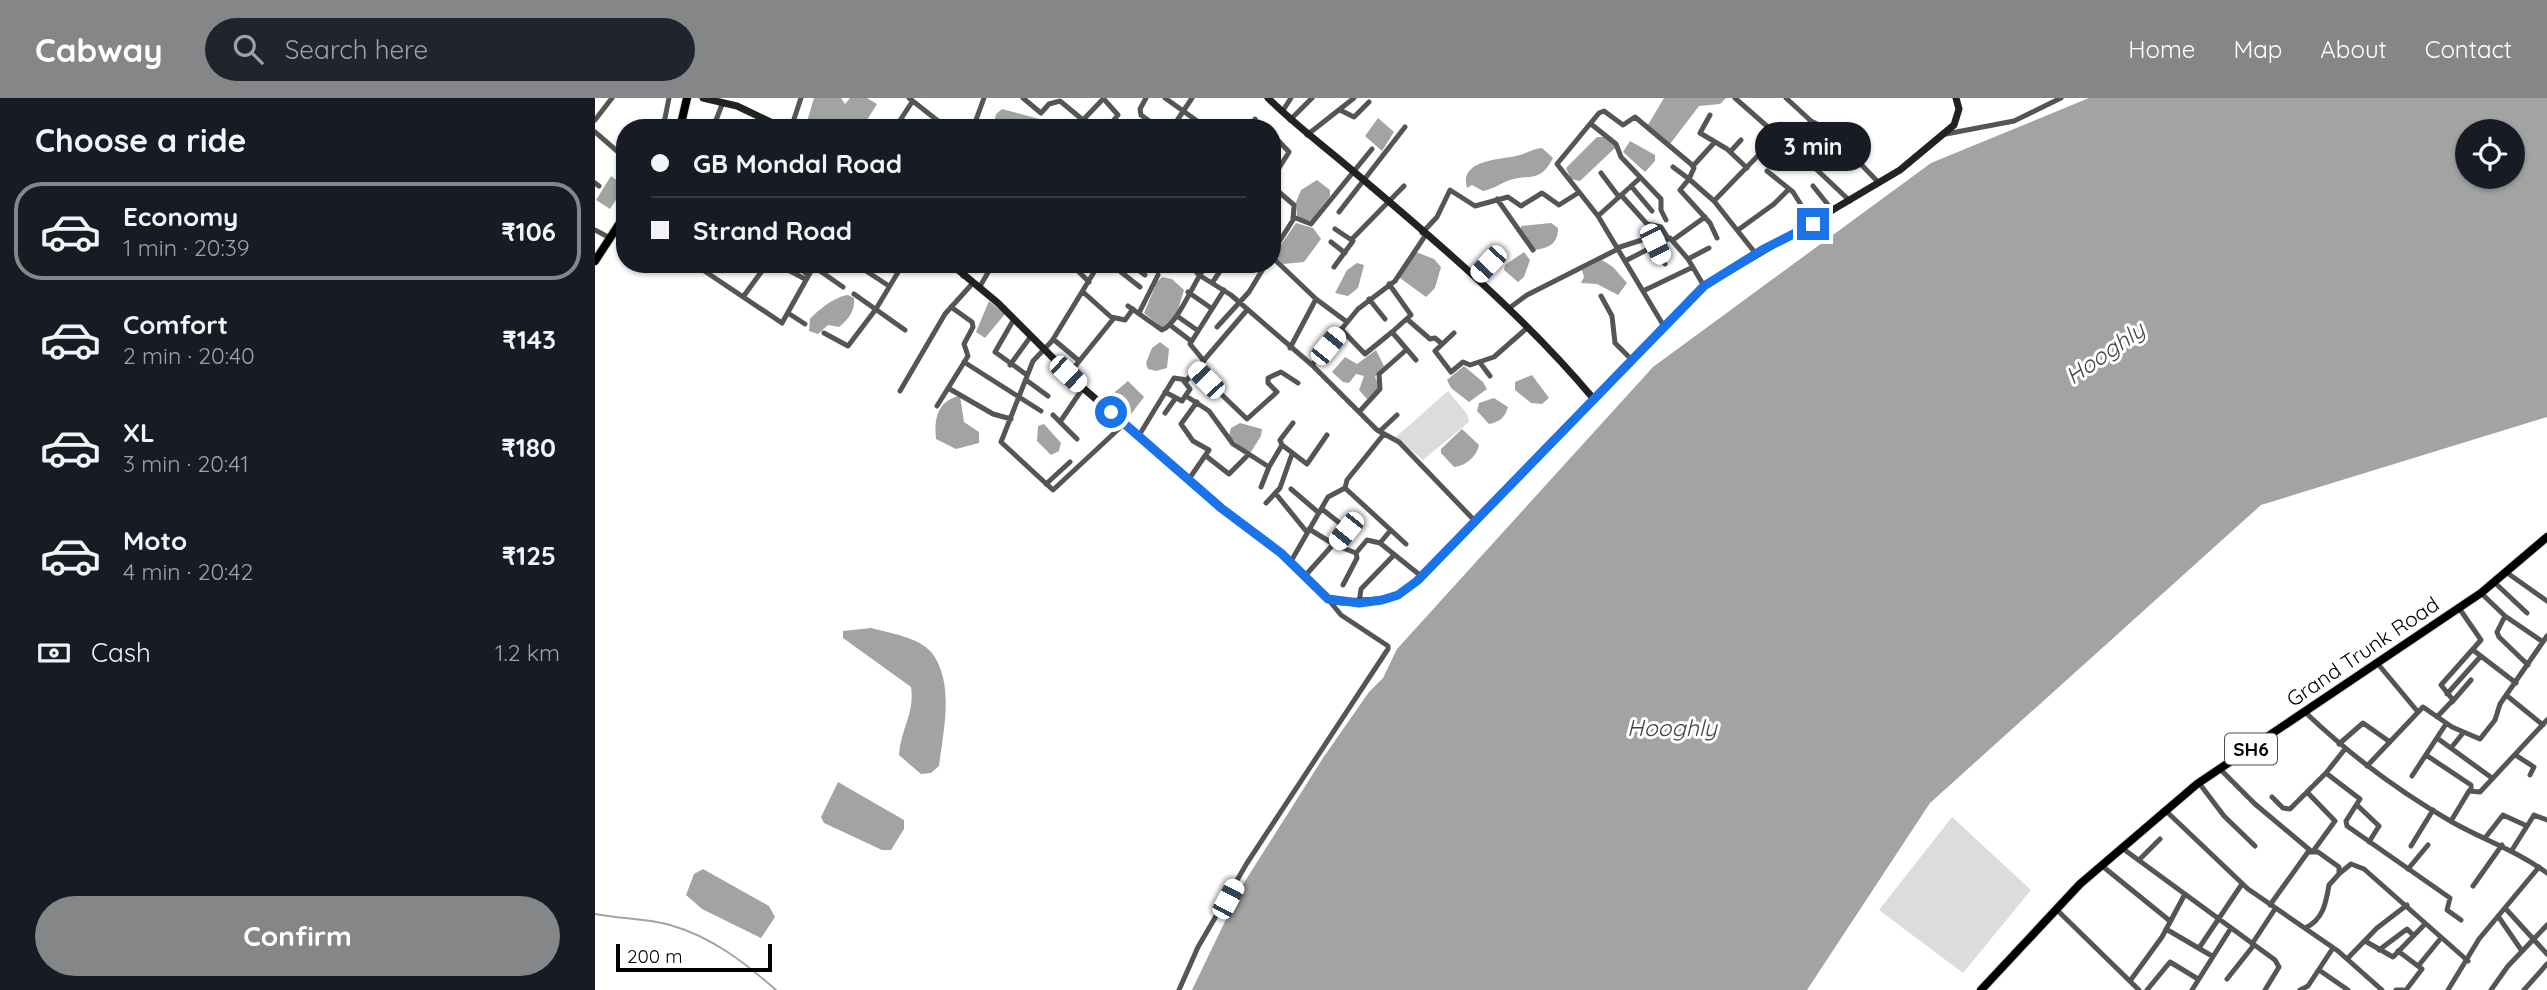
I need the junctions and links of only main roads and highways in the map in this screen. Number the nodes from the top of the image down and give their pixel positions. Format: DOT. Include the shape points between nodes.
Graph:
graph roads {
  1 [pos="687,98"];
  2 [pos="682,119"];
  3 [pos="616,229"];
  4 [pos="595,261"];
  5 [pos="2547,537"];
  6 [pos="1981,990"];
  1 -- 2 [label="main road"];
  3 -- 4 [label="main road"];
  5 -- 6 [label="main road, Grand Trunk Road / SH6" via="2481,593 2199,783 2080,884"];
}
